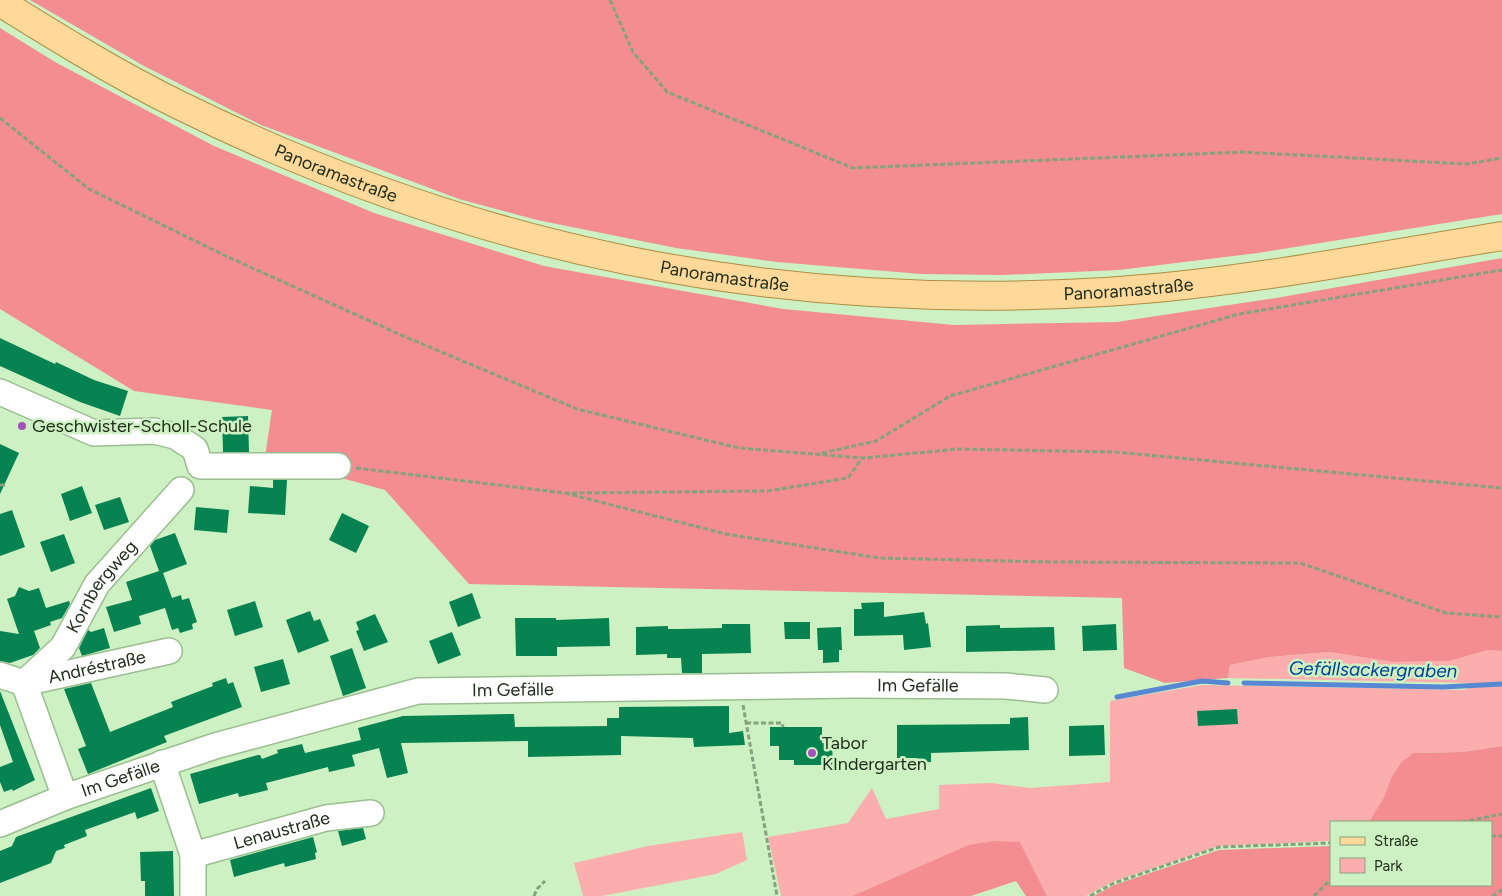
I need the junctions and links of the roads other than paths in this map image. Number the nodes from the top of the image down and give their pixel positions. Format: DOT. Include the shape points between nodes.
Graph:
graph roads {
  1 [pos="0,2"];
  2 [pos="1502,236"];
  3 [pos="0,392"];
  4 [pos="338,466"];
  5 [pos="181,490"];
  6 [pos="169,651"];
  7 [pos="0,676"];
  8 [pos="24,683"];
  9 [pos="1045,690"];
  10 [pos="162,763"];
  11 [pos="65,797"];
  12 [pos="371,813"];
  13 [pos="0,824"];
  14 [pos="193,855"];
  15 [pos="193,896"];
  1 -- 2 [label="main road, Panoramastraße" via="93,59 176,104 259,143 365,186 464,221 547,244 722,278 922,296 1108,292 1270,274"];
  3 -- 4 [label="street" via="94,433 154,431 175,436 195,449 200,466"];
  5 -- 8 [label="street, Kornbergweg" via="96,584 63,647"];
  6 -- 8 [label="street, Andréstraße"];
  7 -- 8 [label="street, Andréstraße"];
  8 -- 11 [label="street, Andréstraße"];
  9 -- 10 [label="street, Im Gefälle" via="1006,686 418,691"];
  10 -- 11 [label="street, Im Gefälle"];
  10 -- 14 [label="street"];
  11 -- 13 [label="street, Im Gefälle"];
  12 -- 14 [label="street, Lenaustraße" via="326,818"];
  14 -- 15 [label="street"];
}
